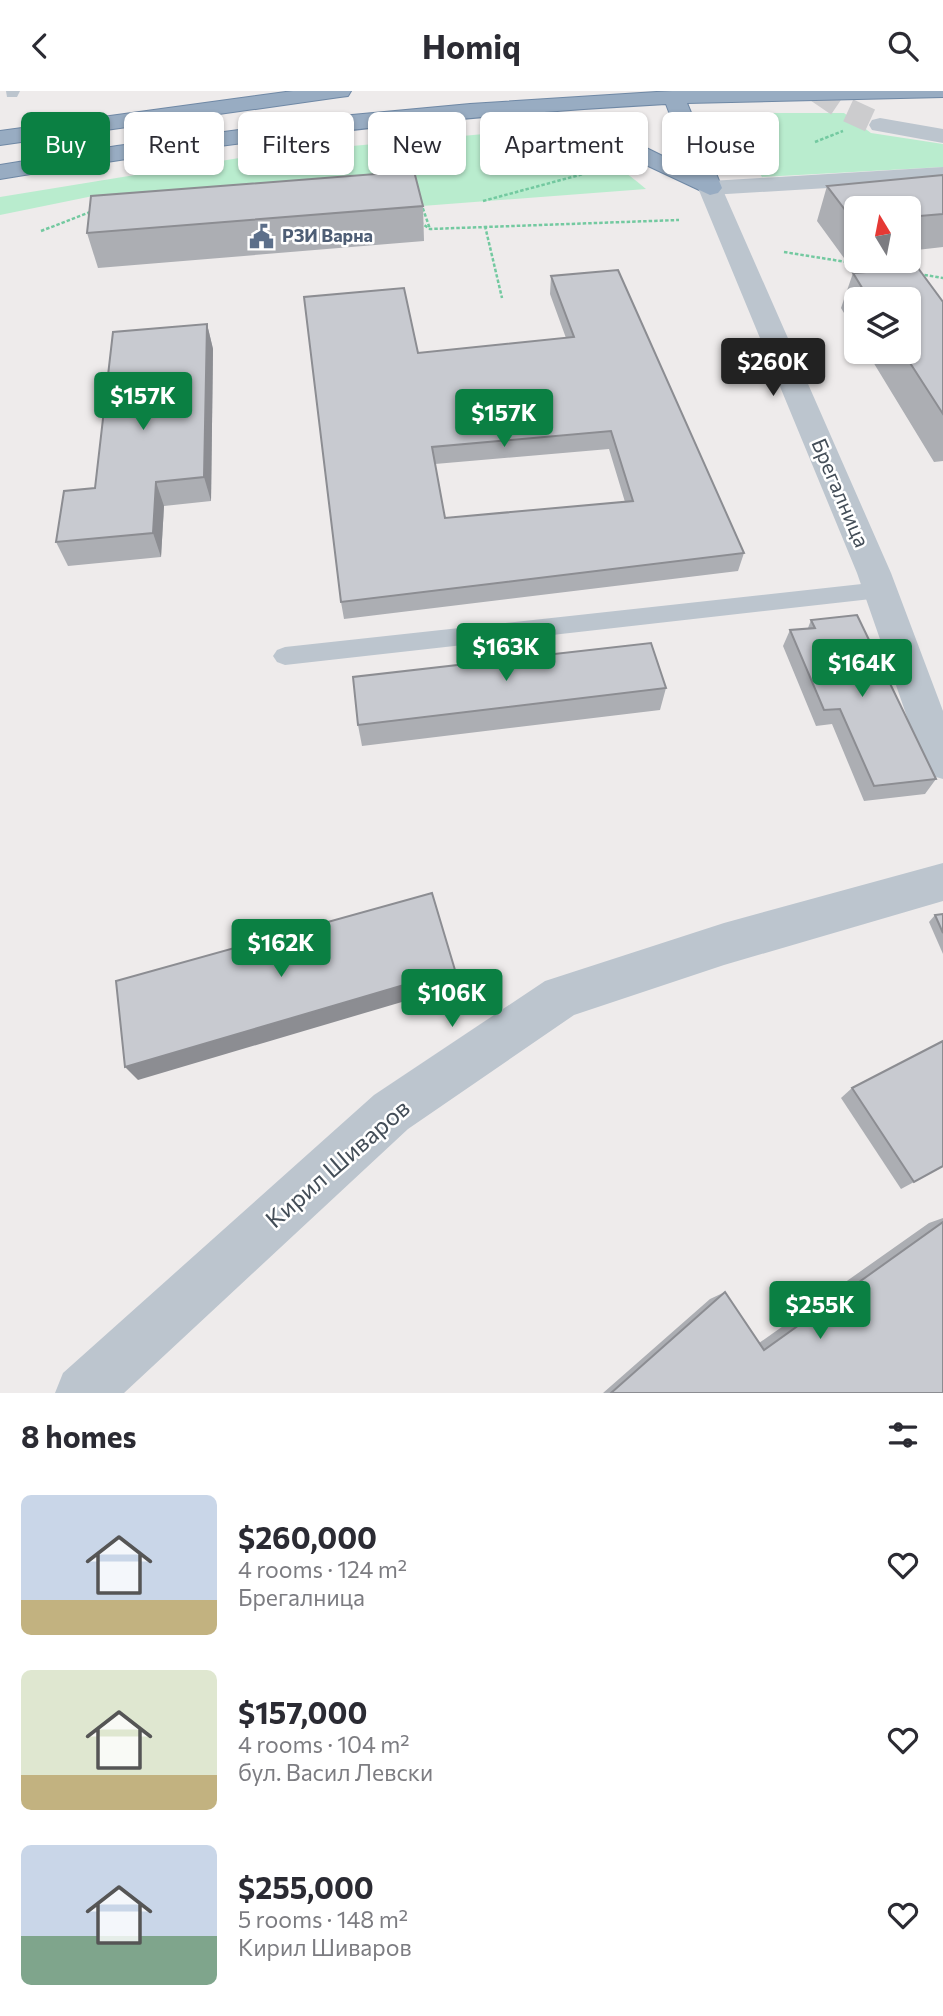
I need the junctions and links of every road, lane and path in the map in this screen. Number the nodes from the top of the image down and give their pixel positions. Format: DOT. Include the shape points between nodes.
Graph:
graph roads {
  1 [pos="340,91"];
  2 [pos="943,91"];
  3 [pos="674,97"];
  4 [pos="354,122"];
  5 [pos="480,123"];
  6 [pos="354,124"];
  7 [pos="880,125"];
  8 [pos="238,135"];
  9 [pos="943,136"];
  10 [pos="0,138"];
  11 [pos="648,157"];
  12 [pos="0,172"];
  13 [pos="943,174"];
  14 [pos="578,175"];
  15 [pos="710,188"];
  16 [pos="419,195"];
  17 [pos="483,201"];
  18 [pos="93,203"];
  19 [pos="420,221"];
  20 [pos="485,226"];
  21 [pos="430,229"];
  22 [pos="41,231"];
  23 [pos="729,232"];
  24 [pos="844,259"];
  25 [pos="915,273"];
  26 [pos="943,278"];
  27 [pos="502,298"];
  28 [pos="880,590"];
  29 [pos="285,656"];
  30 [pos="943,762"];
  31 [pos="943,882"];
  32 [pos="83,1393"];
  1 -- 10 [label="highway"];
  2 -- 3 [label="highway"];
  3 -- 4 [label="highway"];
  3 -- 15 [label="highway"];
  5 -- 6 [label="highway"];
  7 -- 9 [label="street"];
  8 -- 12 [label="highway"];
  11 -- 15 [label="highway"];
  13 -- 15 [label="street"];
  14 -- 17 [label="path"];
  15 -- 23 [label="street, Брегалница"];
  16 -- 21 [label="path"];
  18 -- 22 [label="path" via="93,211"];
  19 -- 21 [label="path"];
  20 -- 21 [label="path"];
  20 -- 23 [label="path"];
  20 -- 27 [label="path"];
  23 -- 24 [label="path"];
  23 -- 28 [label="street, Брегалница"];
  25 -- 26 [label="path"];
  28 -- 29 [label="lane"];
  28 -- 30 [label="street, Брегалница"];
  31 -- 32 [label="street, Кирил Шиваров" via="724,944 561,997 391,1112"];
}
